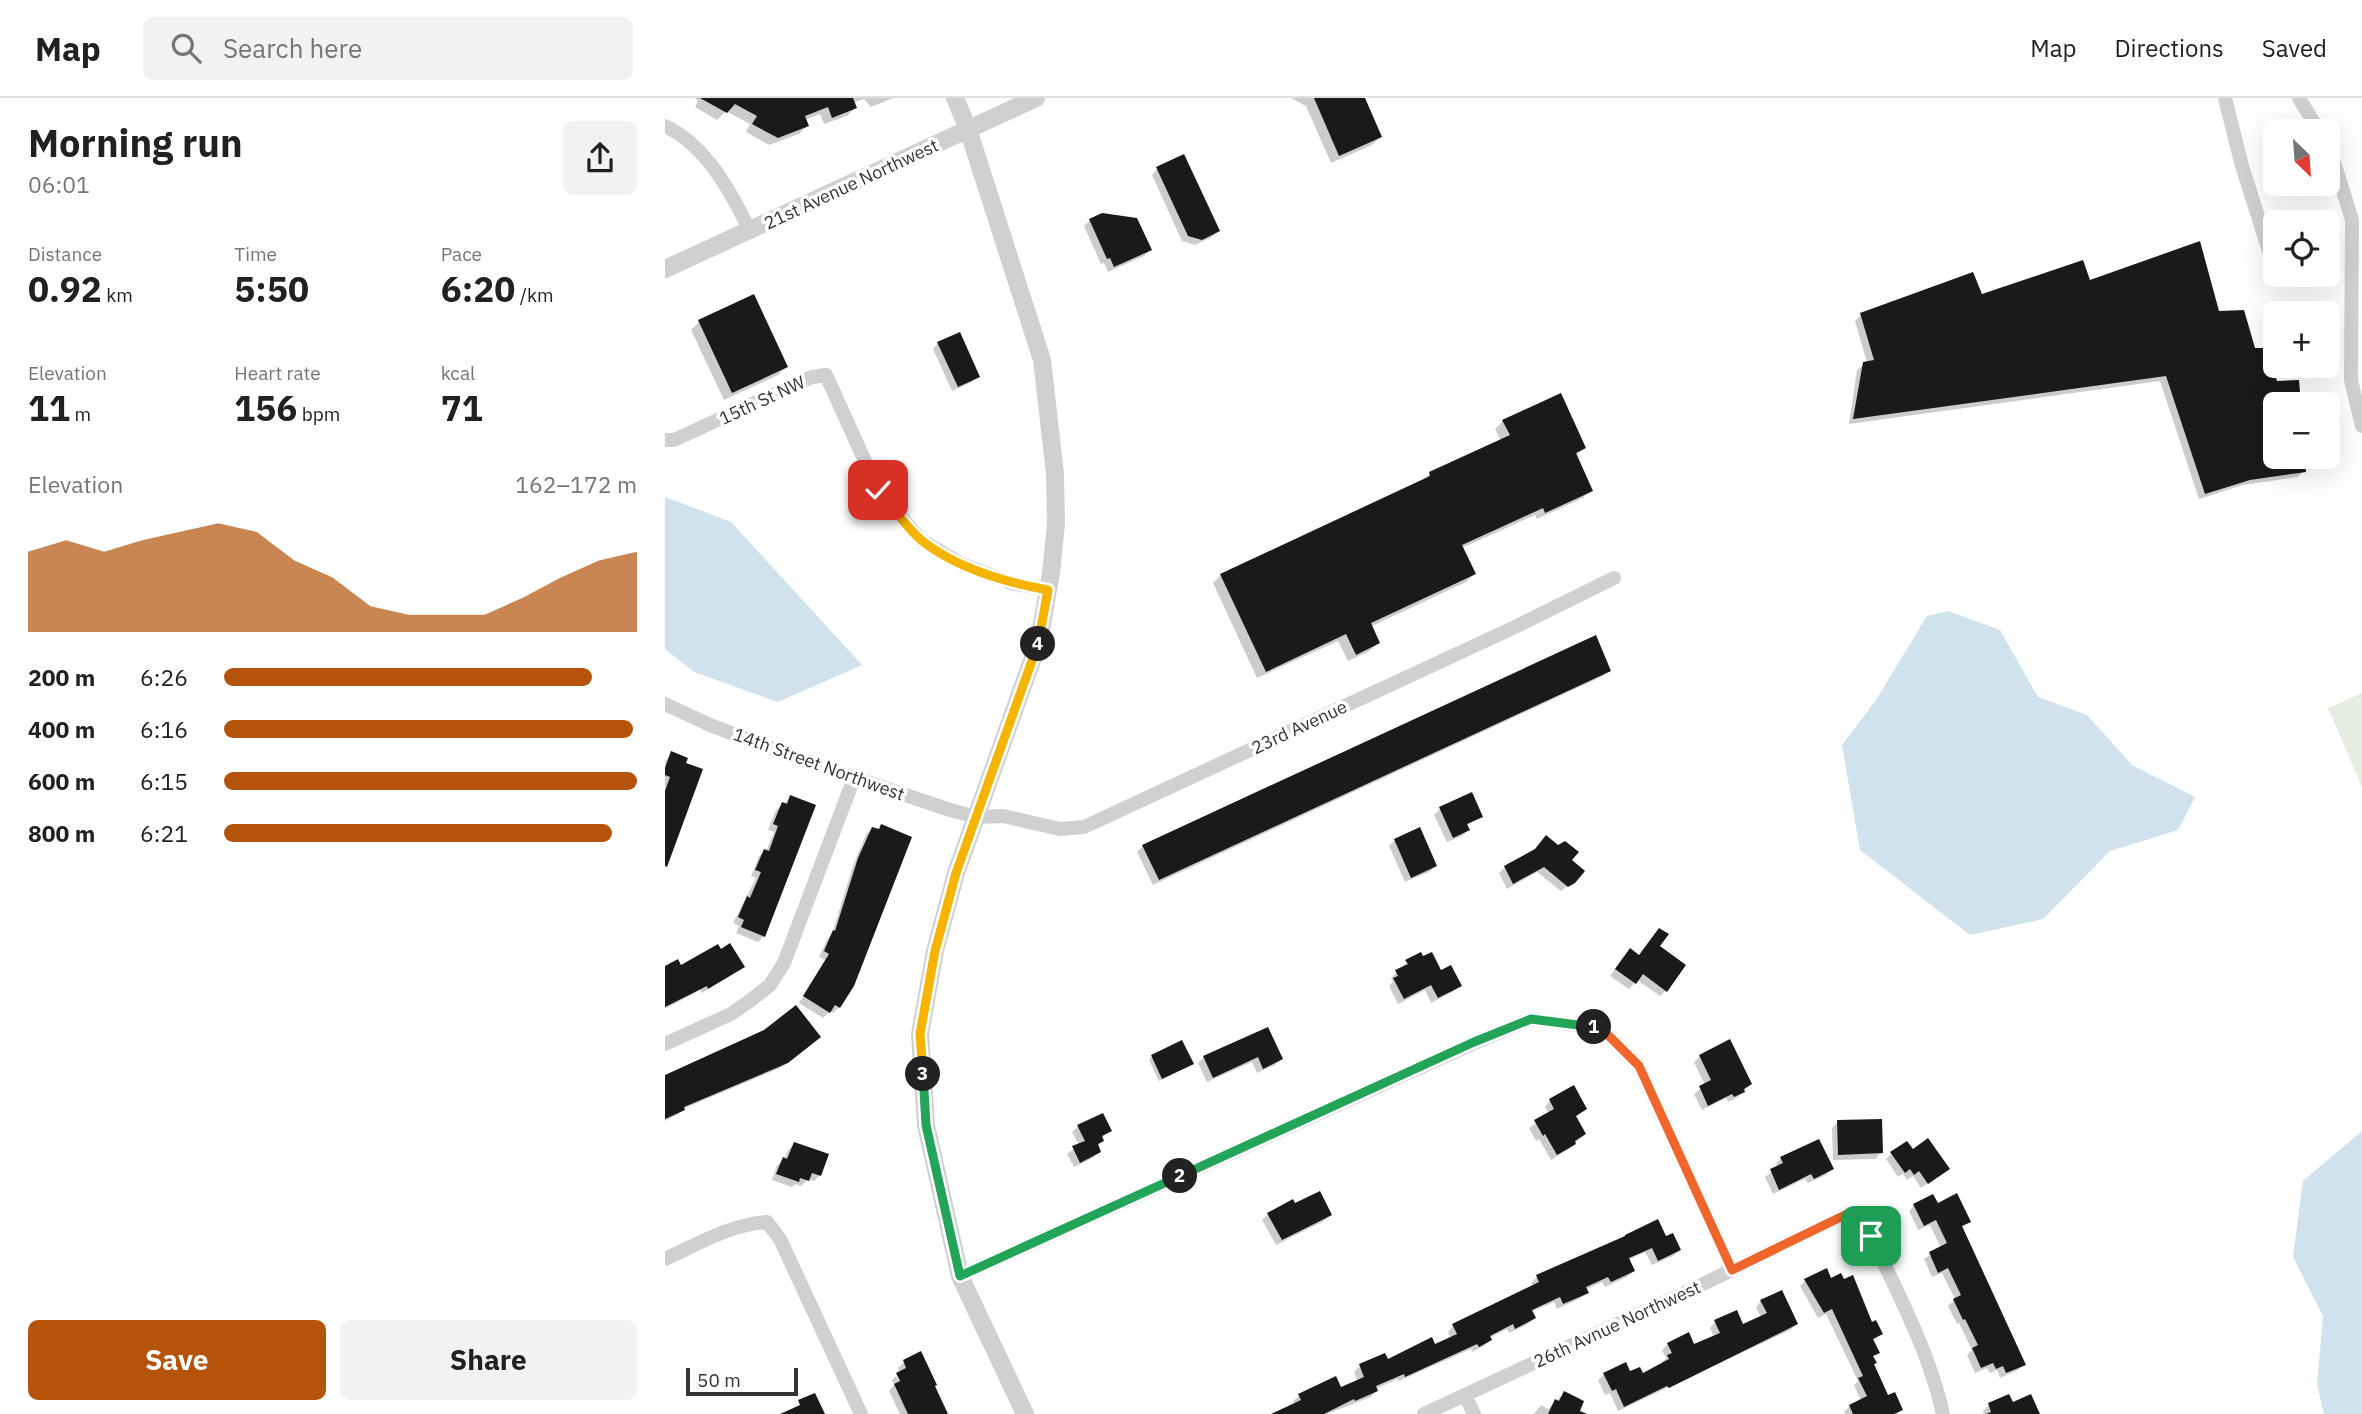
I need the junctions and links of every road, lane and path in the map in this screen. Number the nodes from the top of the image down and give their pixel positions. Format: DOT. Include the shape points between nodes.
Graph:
graph roads {
  1 [pos="955,98"];
  2 [pos="1036,98"];
  3 [pos="2225,98"];
  4 [pos="2299,98"];
  5 [pos="2312,119"];
  6 [pos="665,126"];
  7 [pos="968,129"];
  8 [pos="2340,181"];
  9 [pos="750,231"];
  10 [pos="2263,233"];
  11 [pos="665,269"];
  12 [pos="2362,426"];
  13 [pos="665,440"];
  14 [pos="1613,578"];
  15 [pos="1048,590"];
  16 [pos="665,704"];
  17 [pos="854,778"];
  18 [pos="976,817"];
  19 [pos="665,1044"];
  20 [pos="665,1259"];
  21 [pos="1732,1270"];
  22 [pos="960,1276"];
  23 [pos="1465,1395"];
  24 [pos="861,1414"];
  25 [pos="1025,1414"];
  26 [pos="1424,1414"];
  27 [pos="1474,1414"];
  28 [pos="1943,1414"];
  1 -- 7 [label="street"];
  2 -- 7 [label="street, 21st Avenue Northwest"];
  3 -- 10 [label="street"];
  4 -- 5 [label="street"];
  6 -- 9 [label="street" via="705,159 731,192"];
  7 -- 9 [label="street, 21st Avenue Northwest"];
  7 -- 15 [label="street" via="1042,360 1055,474 1056,524"];
  8 -- 12 [label="street" via="2352,220 2351,380"];
  9 -- 11 [label="street, 21st Avenue Northwest"];
  13 -- 15 [label="street, 15th St NW" via="826,375 878,490 921,540 962,564 1011,583"];
  14 -- 18 [label="street, 23rd Avenue" via="1084,827 1060,829 1003,816"];
  15 -- 18 [label="street" via="1039,641"];
  16 -- 17 [label="street, 14th Street Northwest"];
  17 -- 18 [label="street, 14th Street Northwest"];
  17 -- 19 [label="street" via="784,963 770,985 731,1014"];
  18 -- 22 [label="street" via="935,951 920,1034 926,1125"];
  20 -- 24 [label="street" via="731,1229 767,1222 780,1239"];
  21 -- 22 [label="street" via="1639,1066 1601,1028 1531,1019"];
  21 -- 23 [label="street, 26th Avnue Northwest"];
  21 -- 28 [label="street, 26th Avnue Northwest" via="1847,1214 1863,1221 1924,1350"];
  22 -- 25 [label="street"];
  23 -- 26 [label="street, 26th Avnue Northwest"];
  23 -- 27 [label="street"];
}
